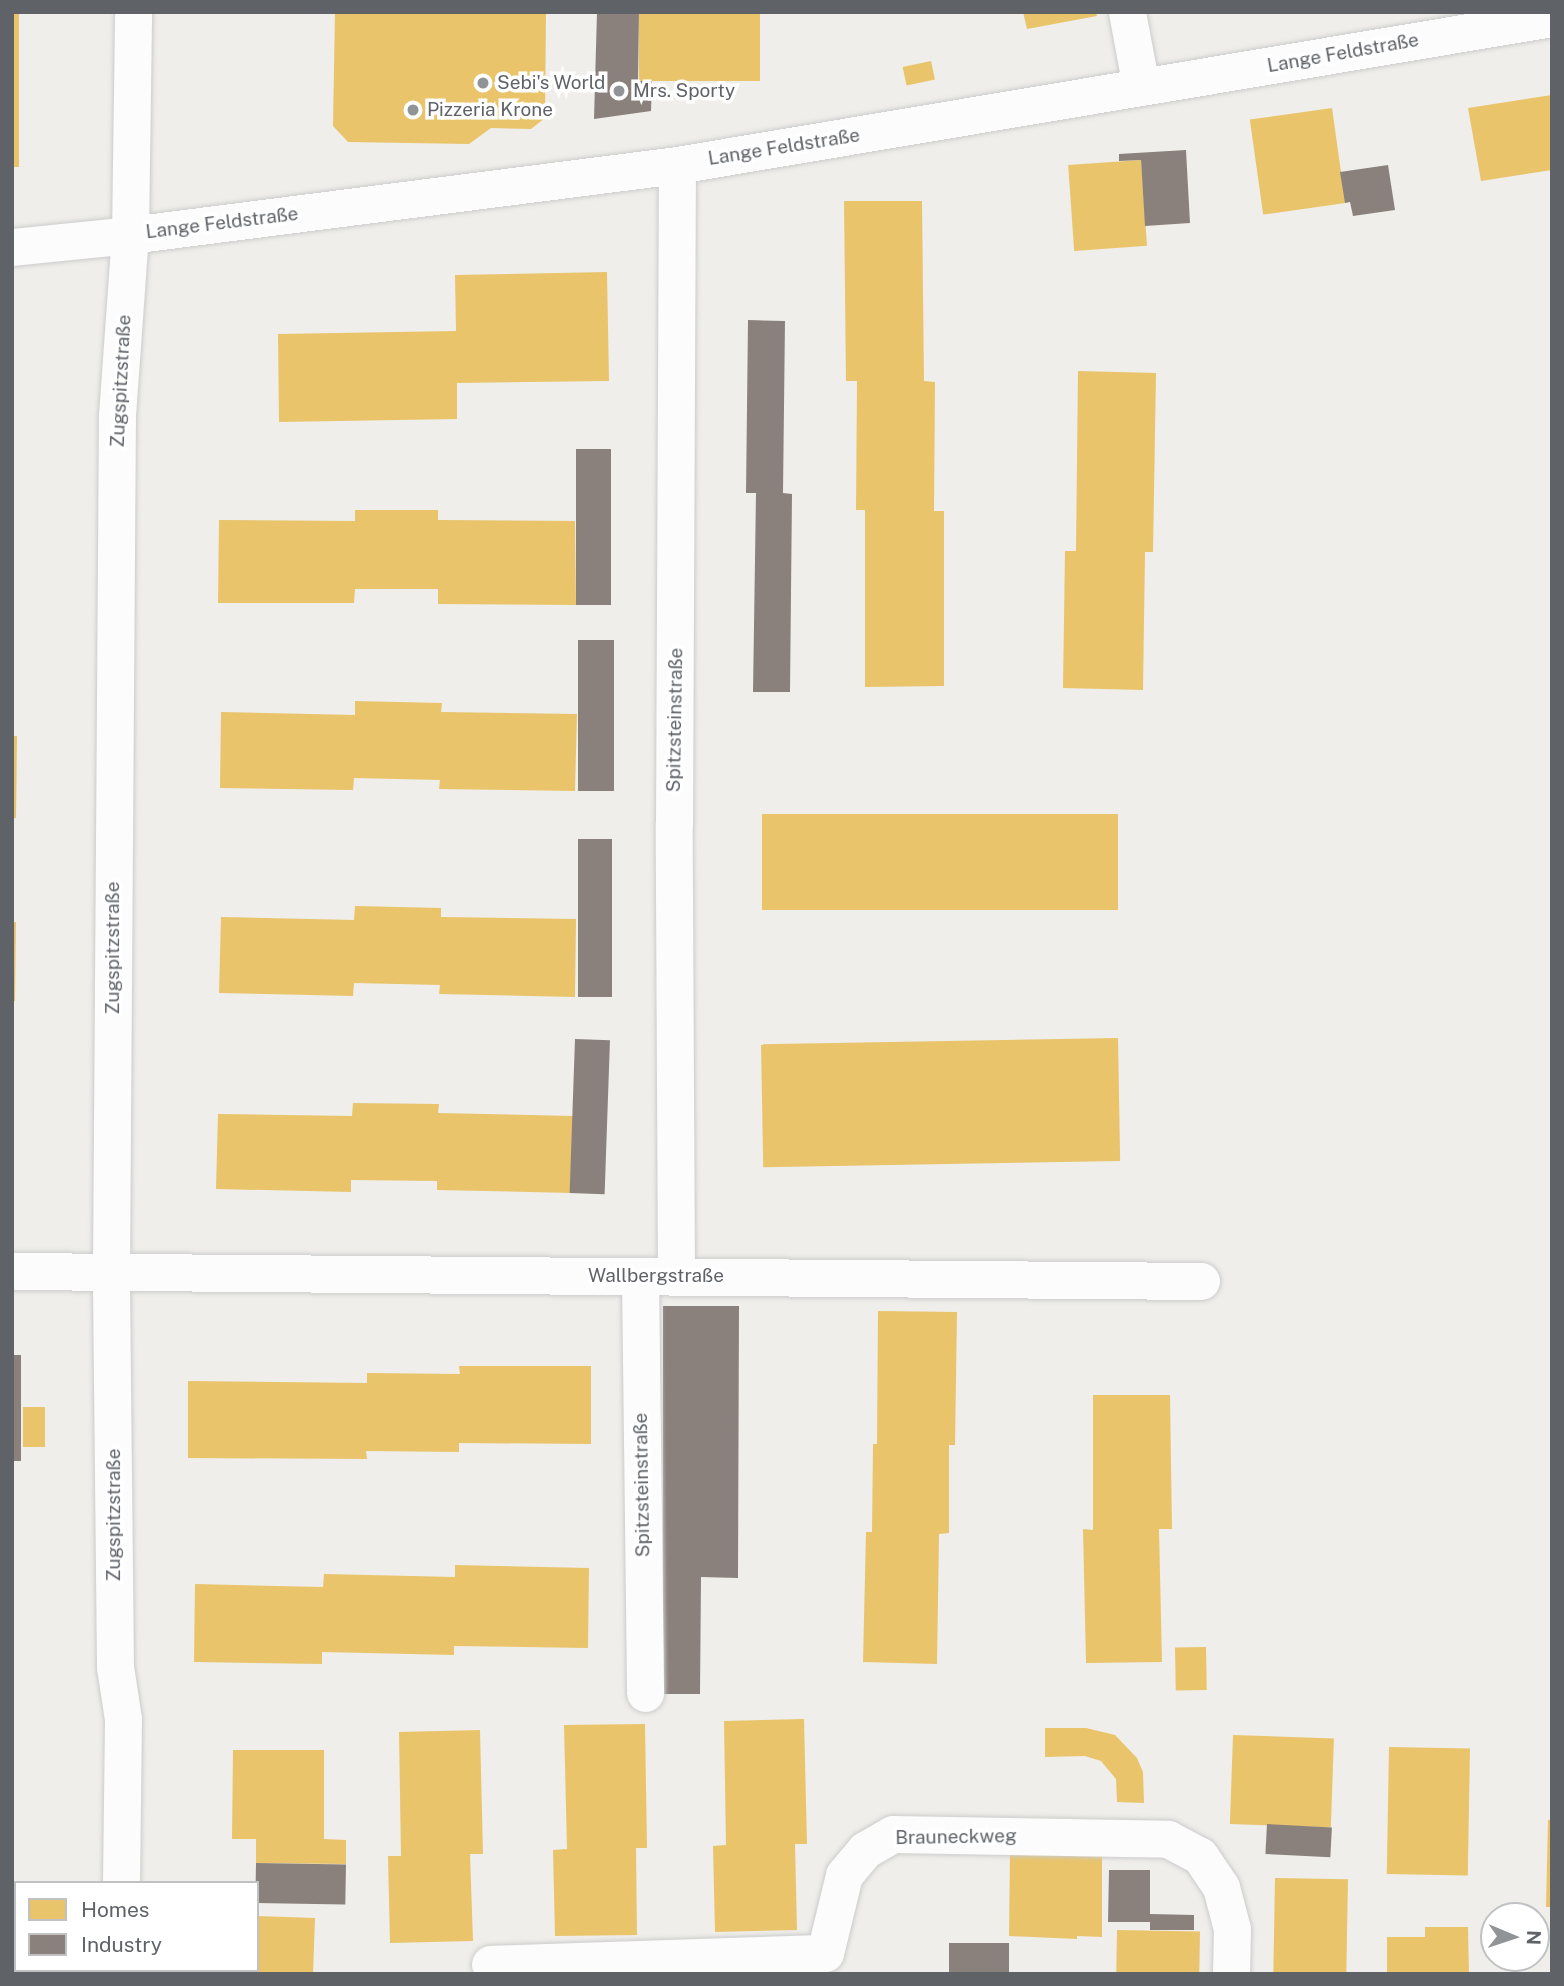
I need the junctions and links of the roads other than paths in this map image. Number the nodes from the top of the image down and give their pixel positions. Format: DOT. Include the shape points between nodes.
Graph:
graph roads {
  1 [pos="133,12"];
  2 [pos="1127,12"];
  3 [pos="1552,18"];
  4 [pos="1141,87"];
  5 [pos="677,165"];
  6 [pos="130,235"];
  7 [pos="12,247"];
  8 [pos="12,1271"];
  9 [pos="111,1271"];
  10 [pos="640,1276"];
  11 [pos="676,1276"];
  12 [pos="1201,1281"];
  13 [pos="645,1693"];
  14 [pos="121,1881"];
  15 [pos="490,1964"];
  16 [pos="1231,1974"];
  1 -- 6 [label="street, Zugspitzstraße"];
  2 -- 4 [label="street"];
  3 -- 4 [label="street, Lange Feldstraße"];
  4 -- 5 [label="street, Lange Feldstraße"];
  5 -- 6 [label="street, Lange Feldstraße"];
  5 -- 11 [label="street, Spitzsteinstraße"];
  6 -- 7 [label="street, Lange Feldstraße"];
  6 -- 9 [label="street, Zugspitzstraße" via="117,415"];
  8 -- 9 [label="street, Wallbergstraße"];
  9 -- 10 [label="street, Wallbergstraße"];
  9 -- 14 [label="street, Zugspitzstraße" via="114,1667 123,1719"];
  10 -- 11 [label="street, Wallbergstraße"];
  10 -- 13 [label="street, Spitzsteinstraße"];
  11 -- 12 [label="street, Wallbergstraße"];
  15 -- 16 [label="street, Brauneckweg" via="825,1953 844,1875 865,1850 893,1834 1168,1839 1200,1856 1221,1888 1232,1928"];
}
